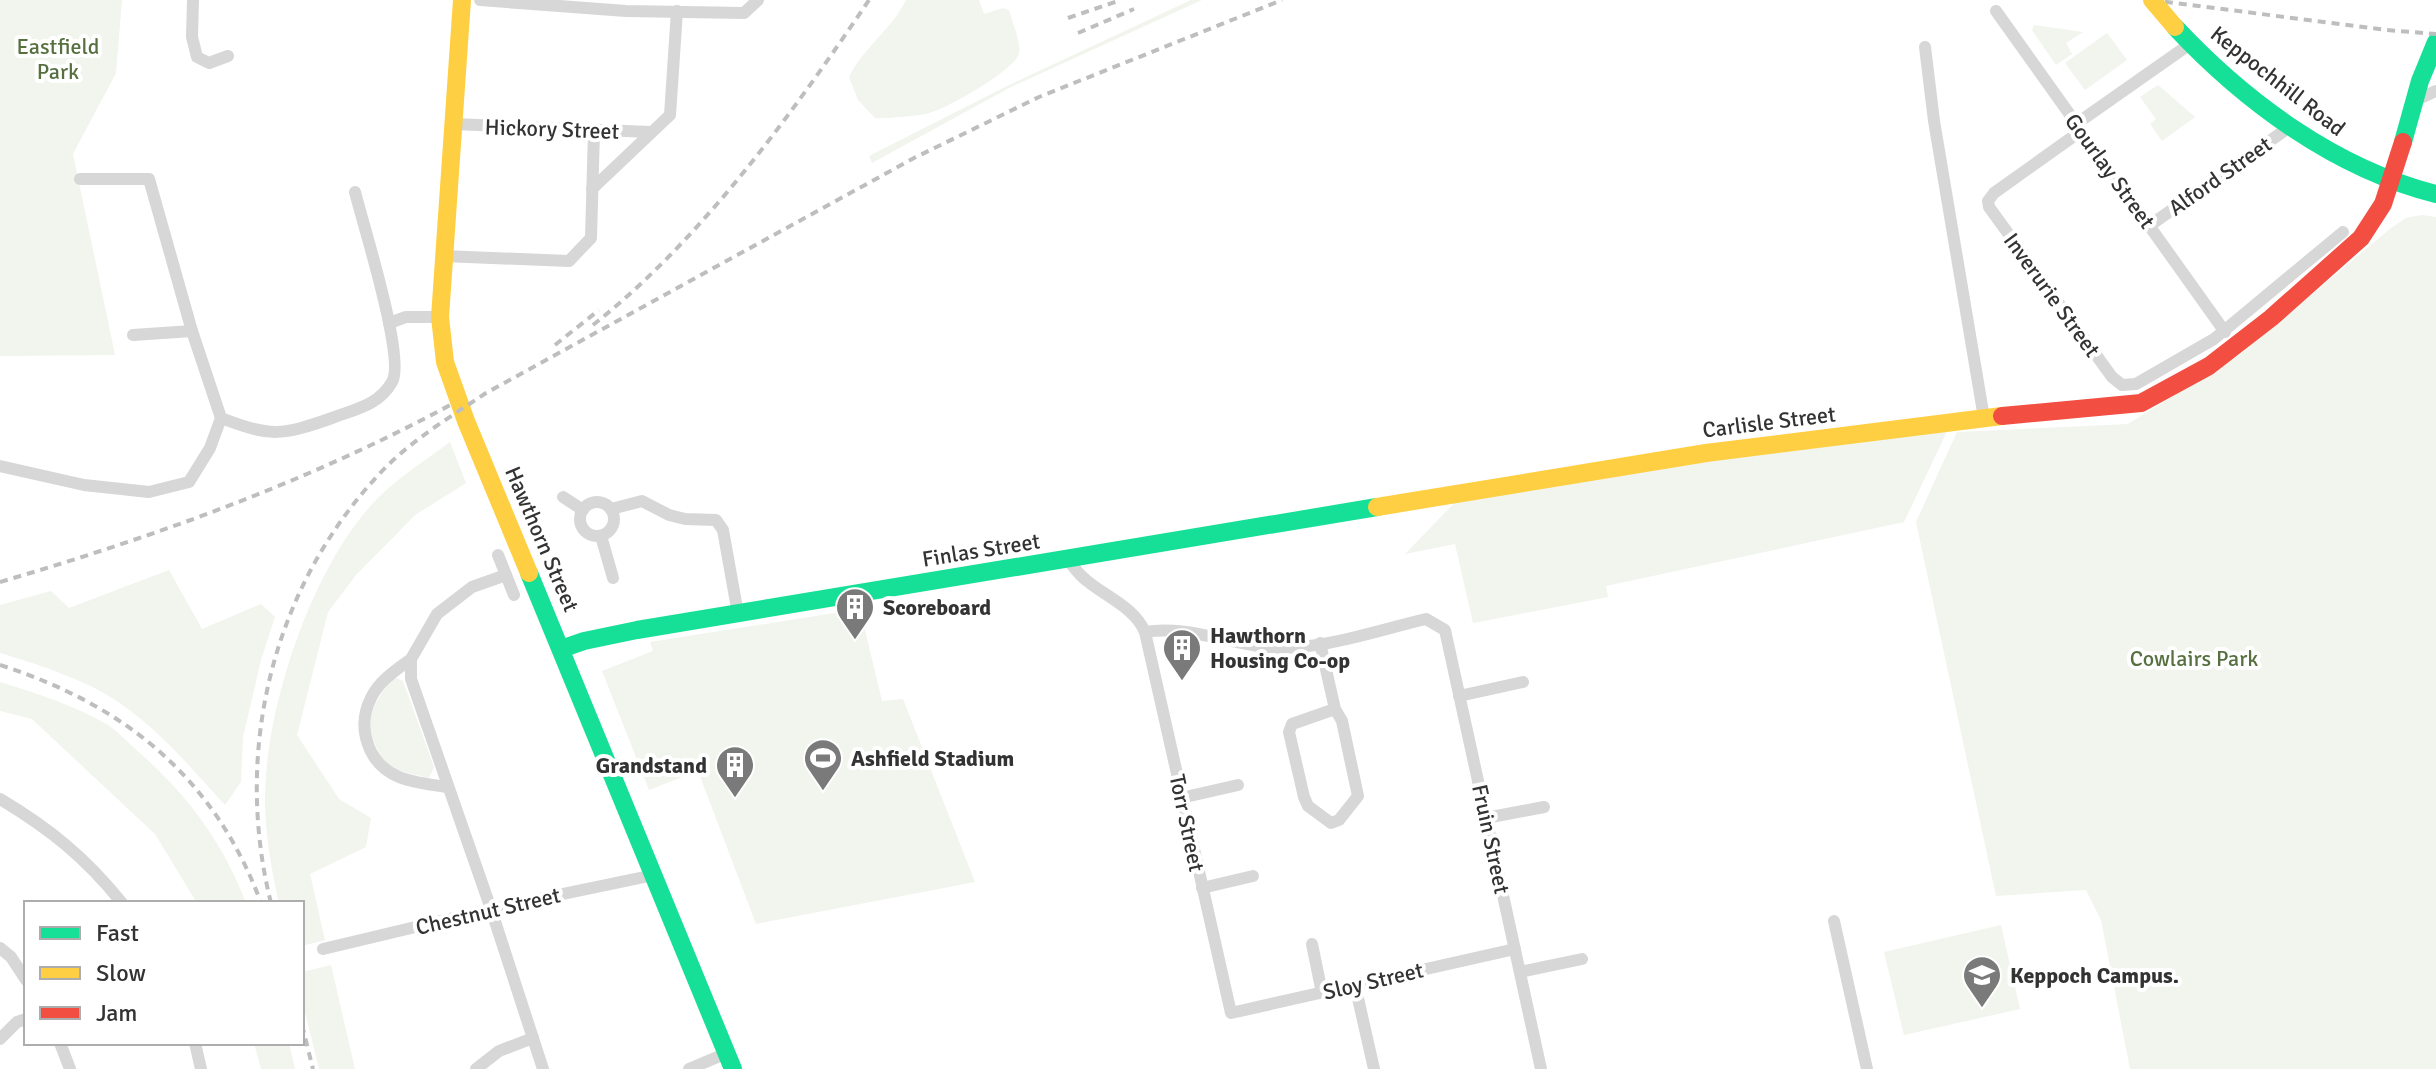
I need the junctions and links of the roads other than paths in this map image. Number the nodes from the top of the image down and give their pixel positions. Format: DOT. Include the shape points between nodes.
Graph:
graph roads {
  1 [pos="193,0"];
  2 [pos="462,0"];
  3 [pos="480,0"];
  4 [pos="758,0"];
  5 [pos="2152,0"];
  6 [pos="626,5"];
  7 [pos="677,11"];
  8 [pos="1996,11"];
  9 [pos="2190,44"];
  10 [pos="1925,47"];
  11 [pos="2432,50"];
  12 [pos="228,56"];
  13 [pos="2436,91"];
  14 [pos="2414,101"];
  15 [pos="453,124"];
  16 [pos="2291,126"];
  17 [pos="2078,128"];
  18 [pos="594,131"];
  19 [pos="650,132"];
  20 [pos="80,179"];
  21 [pos="2392,182"];
  22 [pos="592,189"];
  23 [pos="355,192"];
  24 [pos="2436,194"];
  25 [pos="2149,226"];
  26 [pos="2343,232"];
  27 [pos="443,256"];
  28 [pos="440,317"];
  29 [pos="389,323"];
  30 [pos="192,331"];
  31 [pos="2225,332"];
  32 [pos="133,335"];
  33 [pos="221,418"];
  34 [pos="1984,418"];
  35 [pos="0,466"];
  36 [pos="563,497"];
  37 [pos="611,509"];
  38 [pos="583,510"];
  39 [pos="601,536"];
  40 [pos="498,555"];
  41 [pos="1068,560"];
  42 [pos="506,575"];
  43 [pos="613,578"];
  44 [pos="514,595"];
  45 [pos="738,614"];
  46 [pos="1145,632"];
  47 [pos="1320,643"];
  48 [pos="561,649"];
  49 [pos="411,659"];
  50 [pos="1523,682"];
  51 [pos="1459,696"];
  52 [pos="1335,709"];
  53 [pos="1238,785"];
  54 [pos="448,787"];
  55 [pos="1181,798"];
  56 [pos="0,799"];
  57 [pos="1544,807"];
  58 [pos="1486,818"];
  59 [pos="654,875"];
  60 [pos="1253,876"];
  61 [pos="1202,888"];
  62 [pos="120,901"];
  63 [pos="491,909"];
  64 [pos="1834,921"];
  65 [pos="1312,944"];
  66 [pos="0,948"];
  67 [pos="323,949"];
  68 [pos="1515,949"];
  69 [pos="1582,959"];
  70 [pos="1520,972"];
  71 [pos="24,977"];
  72 [pos="1355,985"];
  73 [pos="1322,993"];
  74 [pos="1231,1013"];
  75 [pos="24,1020"];
  76 [pos="533,1038"];
  77 [pos="0,1039"];
  78 [pos="61,1045"];
  79 [pos="195,1045"];
  80 [pos="730,1061"];
  81 [pos="70,1069"];
  82 [pos="201,1069"];
  83 [pos="476,1069"];
  84 [pos="543,1069"];
  85 [pos="689,1069"];
  86 [pos="1374,1069"];
  87 [pos="1541,1069"];
  88 [pos="1867,1069"];
  1 -- 12 [label="street" via="197,57 209,63"];
  2 -- 15 [label="street, Hawthorn Street"];
  3 -- 6 [label="street"];
  4 -- 7 [label="street" via="744,13"];
  5 -- 9 [label="street, Keppochhill Road, bridge"];
  6 -- 7 [label="street"];
  7 -- 19 [label="street" via="670,115"];
  8 -- 17 [label="street, Gourlay Street"];
  9 -- 16 [label="street, Keppochhill Road"];
  9 -- 17 [label="street"];
  10 -- 34 [label="street"];
  11 -- 14 [label="street, Carlisle Street"];
  13 -- 14 [label="street"];
  14 -- 21 [label="street, Carlisle Street"];
  15 -- 18 [label="street, Hickory Street"];
  15 -- 27 [label="street, Hawthorn Street"];
  16 -- 21 [label="street, Keppochhill Road" via="2346,162"];
  16 -- 25 [label="street, Alford Street"];
  17 -- 25 [label="street, Gourlay Street"];
  17 -- 31 [label="street, Inverurie Street" via="1994,193 1988,201 1991,213 2122,385 2145,381"];
  18 -- 19 [label="street, Hickory Street"];
  18 -- 22 [label="street"];
  19 -- 22 [label="street"];
  20 -- 30 [label="street" via="149,179"];
  21 -- 24 [label="street, Keppochhill Road"];
  21 -- 34 [label="street, Carlisle Street" via="2370,228 2350,249 2247,338 2159,396 2121,407"];
  22 -- 27 [label="street" via="591,238 569,261"];
  23 -- 29 [label="street"];
  25 -- 31 [label="street, Gourlay Street"];
  26 -- 31 [label="street"];
  27 -- 28 [label="street, Hawthorn Street"];
  28 -- 29 [label="street"];
  28 -- 48 [label="street, Hawthorn Street" via="452,384"];
  29 -- 33 [label="street" via="395,379 377,402 294,431 259,433"];
  30 -- 32 [label="street"];
  30 -- 33 [label="street"];
  33 -- 35 [label="street" via="189,482 149,492 84,485"];
  34 -- 41 [label="street, Carlisle Street" via="1706,453"];
  36 -- 38 [label="street"];
  37 -- 38 [label="street" via="597,502"];
  37 -- 39 [label="street" via="613,525"];
  37 -- 45 [label="street" via="642,501 669,515 716,520 723,530"];
  38 -- 39 [label="street" via="582,526 590,535"];
  39 -- 43 [label="street"];
  40 -- 42 [label="street"];
  41 -- 45 [label="street, Finlas Street"];
  41 -- 46 [label="street, Finlas Street" via="1084,579 1132,612"];
  42 -- 44 [label="street"];
  42 -- 49 [label="street" via="472,587 437,614"];
  45 -- 48 [label="street, Finlas Street"];
  46 -- 47 [label="street" via="1163,629 1269,647"];
  46 -- 55 [label="street, Torr Street"];
  47 -- 51 [label="street, Fruin Street" via="1426,619 1445,630"];
  47 -- 52 [label="street"];
  48 -- 59 [label="street, Hawthorn Street"];
  49 -- 54 [label="street" via="411,679"];
  49 -- 54 [label="street" via="370,698 365,736 383,768 399,777"];
  50 -- 51 [label="street"];
  51 -- 58 [label="street, Fruin Street"];
  52 -- 52 [label="street" via="1358,796 1331,823 1308,806 1289,732 1292,724"];
  53 -- 55 [label="street"];
  54 -- 63 [label="street"];
  55 -- 61 [label="street, Torr Street"];
  56 -- 62 [label="street" via="41,823 93,868"];
  57 -- 58 [label="street"];
  58 -- 68 [label="street, Fruin Street"];
  59 -- 63 [label="street, Chestnut Street"];
  59 -- 80 [label="street, Hawthorn Street"];
  60 -- 61 [label="street"];
  61 -- 74 [label="street, Torr Street"];
  63 -- 67 [label="street, Chestnut Street"];
  63 -- 76 [label="street"];
  64 -- 88 [label="street"];
  65 -- 73 [label="street"];
  66 -- 71 [label="street"];
  68 -- 70 [label="street, Fruin Street"];
  68 -- 72 [label="street, Sloy Street"];
  69 -- 70 [label="street"];
  70 -- 87 [label="street, Fruin Street"];
  72 -- 73 [label="street, Sloy Street"];
  72 -- 86 [label="street"];
  73 -- 74 [label="street, Sloy Street"];
  75 -- 77 [label="street"];
  76 -- 83 [label="street" via="499,1051"];
  76 -- 84 [label="street"];
  78 -- 81 [label="street"];
  79 -- 82 [label="street"];
  80 -- 85 [label="street"];
}
